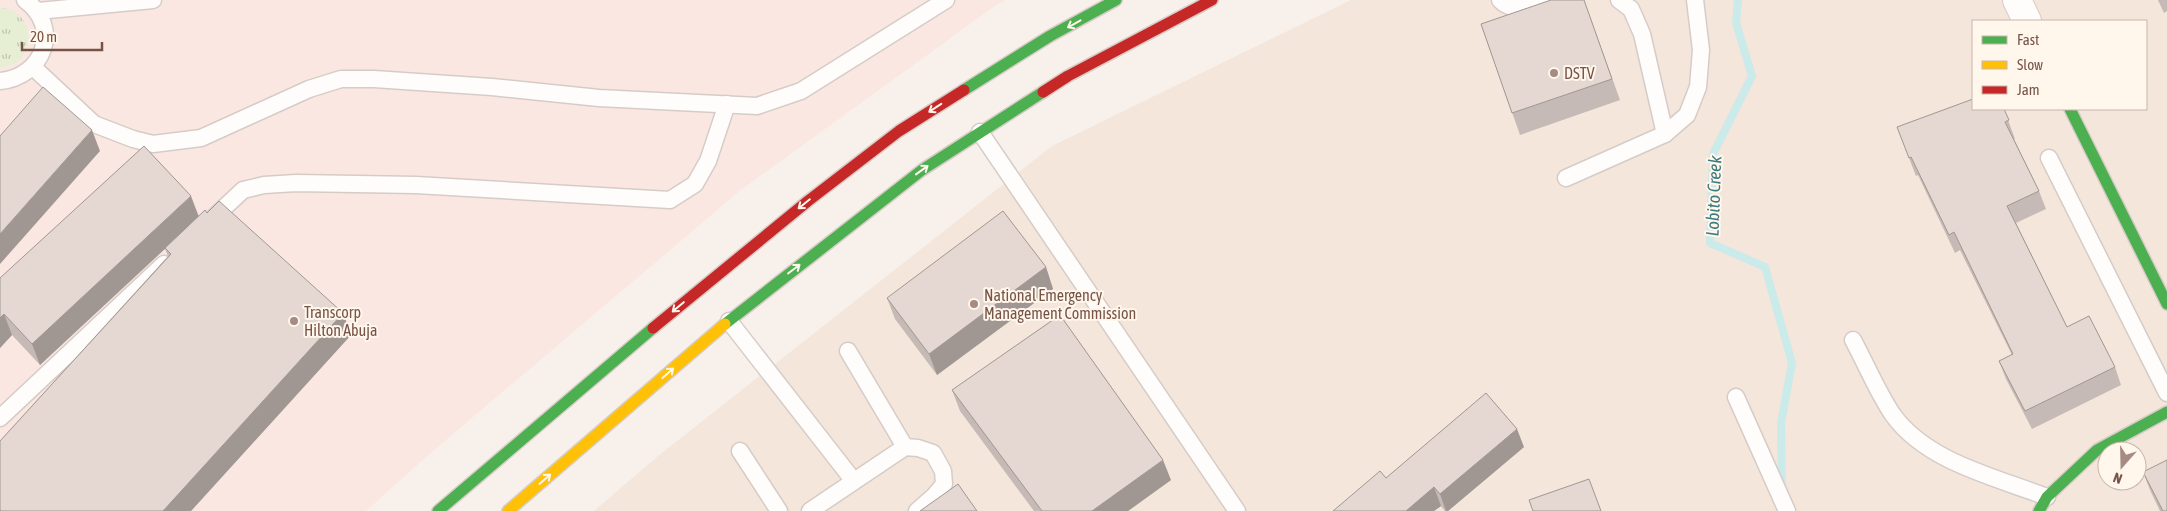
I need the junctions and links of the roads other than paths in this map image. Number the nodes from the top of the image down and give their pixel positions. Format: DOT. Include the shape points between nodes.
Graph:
graph roads {
  1 [pos="153,0"];
  2 [pos="946,0"];
  3 [pos="1116,0"];
  4 [pos="1212,0"];
  5 [pos="1500,0"];
  6 [pos="1551,0"];
  7 [pos="1620,0"];
  8 [pos="1695,0"];
  9 [pos="2017,0"];
  10 [pos="29,3"];
  11 [pos="2027,20"];
  12 [pos="33,67"];
  13 [pos="0,81"];
  14 [pos="727,104"];
  15 [pos="2070,110"];
  16 [pos="980,132"];
  17 [pos="1665,134"];
  18 [pos="2049,158"];
  19 [pos="1566,178"];
  20 [pos="196,233"];
  21 [pos="177,252"];
  22 [pos="2167,304"];
  23 [pos="729,321"];
  24 [pos="1853,340"];
  25 [pos="848,352"];
  26 [pos="2167,394"];
  27 [pos="1736,397"];
  28 [pos="2167,412"];
  29 [pos="0,418"];
  30 [pos="905,447"];
  31 [pos="740,451"];
  32 [pos="853,480"];
  33 [pos="2043,504"];
  34 [pos="438,511"];
  35 [pos="508,511"];
  36 [pos="779,511"];
  37 [pos="810,511"];
  38 [pos="917,511"];
  39 [pos="1237,511"];
  40 [pos="1786,511"];
  1 -- 10 [label="lane"];
  2 -- 14 [label="lane" via="801,91 757,106"];
  3 -- 34 [label="main road, one-way" via="971,84 892,137 808,200"];
  4 -- 16 [label="main road" via="1068,76"];
  5 -- 6 [label="lane" via="1517,9"];
  7 -- 17 [label="lane" via="1632,9 1642,34"];
  8 -- 17 [label="lane" via="1701,50 1698,87 1687,115"];
  9 -- 11 [label="street"];
  10 -- 12 [label="lane" via="43,25 45,40"];
  12 -- 13 [label="lane" via="23,75"];
  12 -- 14 [label="lane" via="94,124 153,144 200,138 309,89 342,79"];
  14 -- 20 [label="lane" via="708,161 695,184 670,200 416,185 296,182 243,190"];
  15 -- 22 [label="main road"];
  23 -- 16 [label="main road, one-way" via="922,170"];
  16 -- 39 [label="lane"];
  17 -- 19 [label="lane"];
  18 -- 26 [label="lane"];
  21 -- 29 [label="lane"];
  23 -- 32 [label="lane"];
  35 -- 23 [label="main road, one-way"];
  24 -- 33 [label="lane" via="1893,415 1918,442"];
  25 -- 30 [label="lane"];
  27 -- 40 [label="lane"];
  28 -- 33 [label="main road" via="2097,450"];
  30 -- 32 [label="lane"];
  30 -- 38 [label="lane" via="933,453 943,470 944,484"];
  31 -- 36 [label="lane"];
  32 -- 37 [label="lane"];
}
